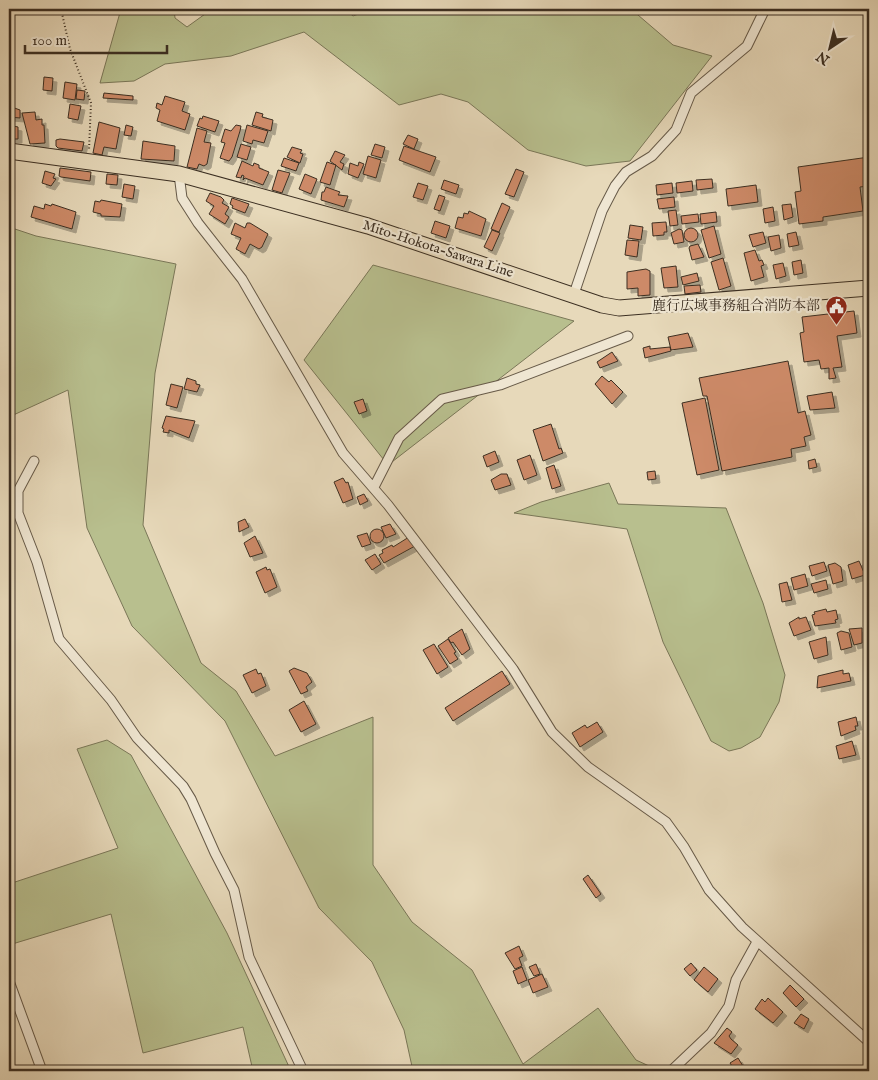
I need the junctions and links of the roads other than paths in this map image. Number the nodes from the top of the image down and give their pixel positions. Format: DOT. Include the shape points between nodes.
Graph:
graph roads {
  1 [pos="764,9"];
  2 [pos="9,151"];
  3 [pos="180,174"];
  4 [pos="869,288"];
  5 [pos="574,294"];
  6 [pos="628,336"];
  7 [pos="34,461"];
  8 [pos="374,487"];
  9 [pos="757,942"];
  10 [pos="9,981"];
  11 [pos="869,1042"];
  12 [pos="42,1071"];
  13 [pos="303,1071"];
  14 [pos="671,1071"];
  1 -- 5 [label="street" via="747,46 691,93 676,130 652,156 626,172 615,186 602,211"];
  2 -- 3 [label="main road, Mito-Hokota-Sawara Line"];
  3 -- 5 [label="main road, Mito-Hokota-Sawara Line" via="368,226"];
  3 -- 8 [label="street" via="182,198 242,279 343,454"];
  4 -- 5 [label="main road, Mito-Hokota-Sawara Line" via="619,308"];
  6 -- 8 [label="street" via="500,385 442,399 399,438"];
  7 -- 13 [label="street" via="18,492 18,513 37,562 59,639 111,700 137,738 183,786 191,799 234,890 249,956"];
  8 -- 9 [label="street" via="513,669 552,732 588,767 666,822 709,890"];
  9 -- 11 [label="street"];
  9 -- 14 [label="street" via="736,980 729,1006 711,1033"];
  10 -- 12 [label="street"];
}
